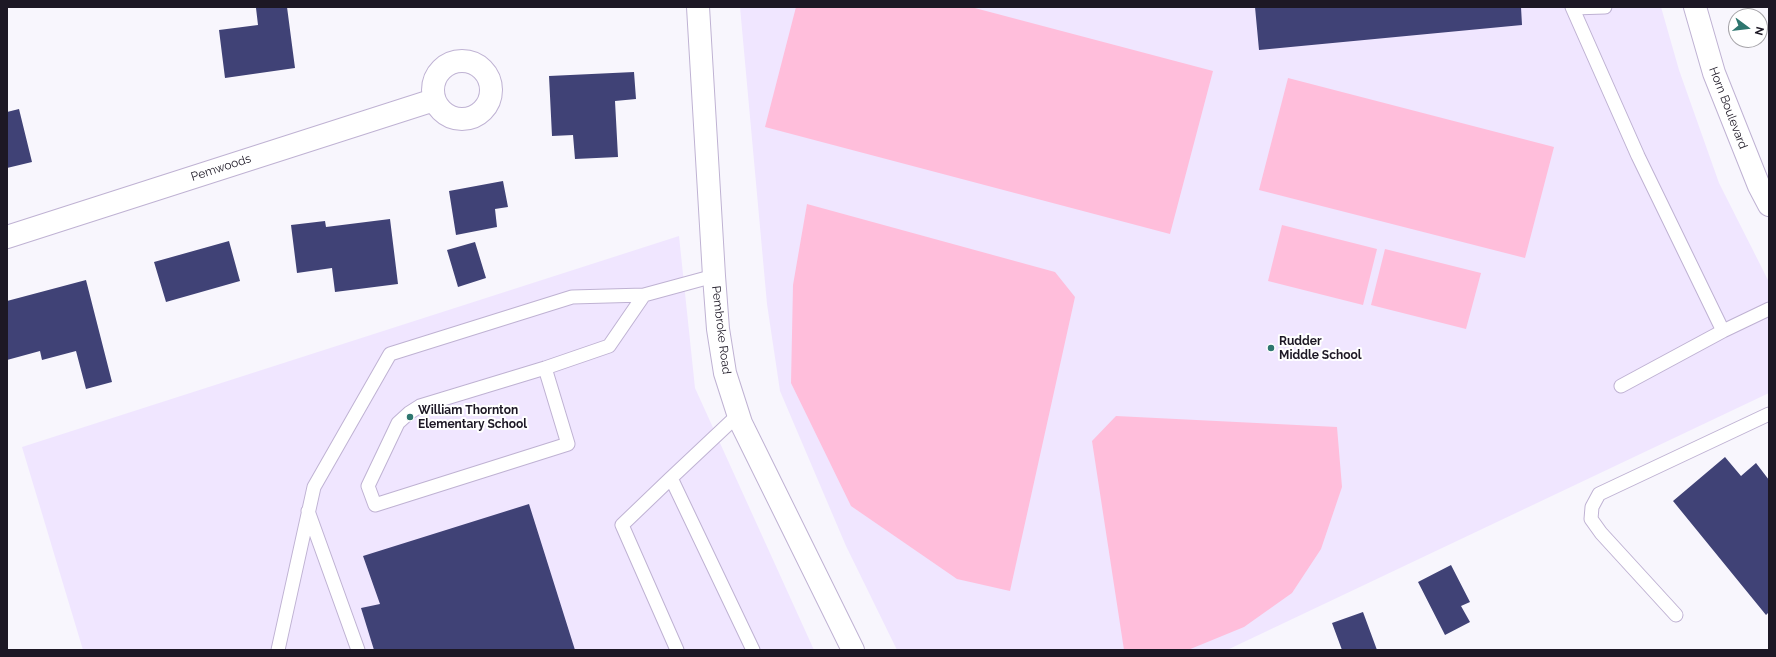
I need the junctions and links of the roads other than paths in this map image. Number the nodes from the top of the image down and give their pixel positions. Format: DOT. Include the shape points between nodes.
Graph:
graph roads {
  1 [pos="698,7"];
  2 [pos="1605,7"];
  3 [pos="1695,7"];
  4 [pos="1573,8"];
  5 [pos="434,100"];
  6 [pos="1769,205"];
  7 [pos="7,237"];
  8 [pos="714,276"];
  9 [pos="644,295"];
  10 [pos="1769,309"];
  11 [pos="1723,331"];
  12 [pos="545,368"];
  13 [pos="1621,386"];
  14 [pos="738,414"];
  15 [pos="1769,414"];
  16 [pos="671,478"];
  17 [pos="308,511"];
  18 [pos="1676,615"];
  19 [pos="278,650"];
  20 [pos="358,650"];
  21 [pos="677,650"];
  22 [pos="753,650"];
  23 [pos="853,650"];
  1 -- 8 [label="street, Pembroke Road"];
  2 -- 4 [label="lane"];
  3 -- 6 [label="street, Horn Boulevard" via="1714,72"];
  4 -- 11 [label="lane" via="1638,156"];
  5 -- 7 [label="street, Pemwoods"];
  8 -- 9 [label="lane"];
  8 -- 14 [label="street, Pembroke Road" via="725,373"];
  9 -- 12 [label="lane" via="609,346"];
  9 -- 17 [label="lane" via="572,297 390,354 314,487"];
  10 -- 11 [label="lane"];
  11 -- 13 [label="lane"];
  12 -- 12 [label="lane" via="420,406 408,413 398,423 368,486 375,505 568,444"];
  14 -- 16 [label="lane"];
  14 -- 23 [label="street, Pembroke Road"];
  15 -- 18 [label="lane" via="1599,494 1592,507 1591,519 1601,533"];
  16 -- 21 [label="lane" via="622,525"];
  16 -- 22 [label="lane"];
  17 -- 19 [label="lane"];
  17 -- 20 [label="lane"];
}
